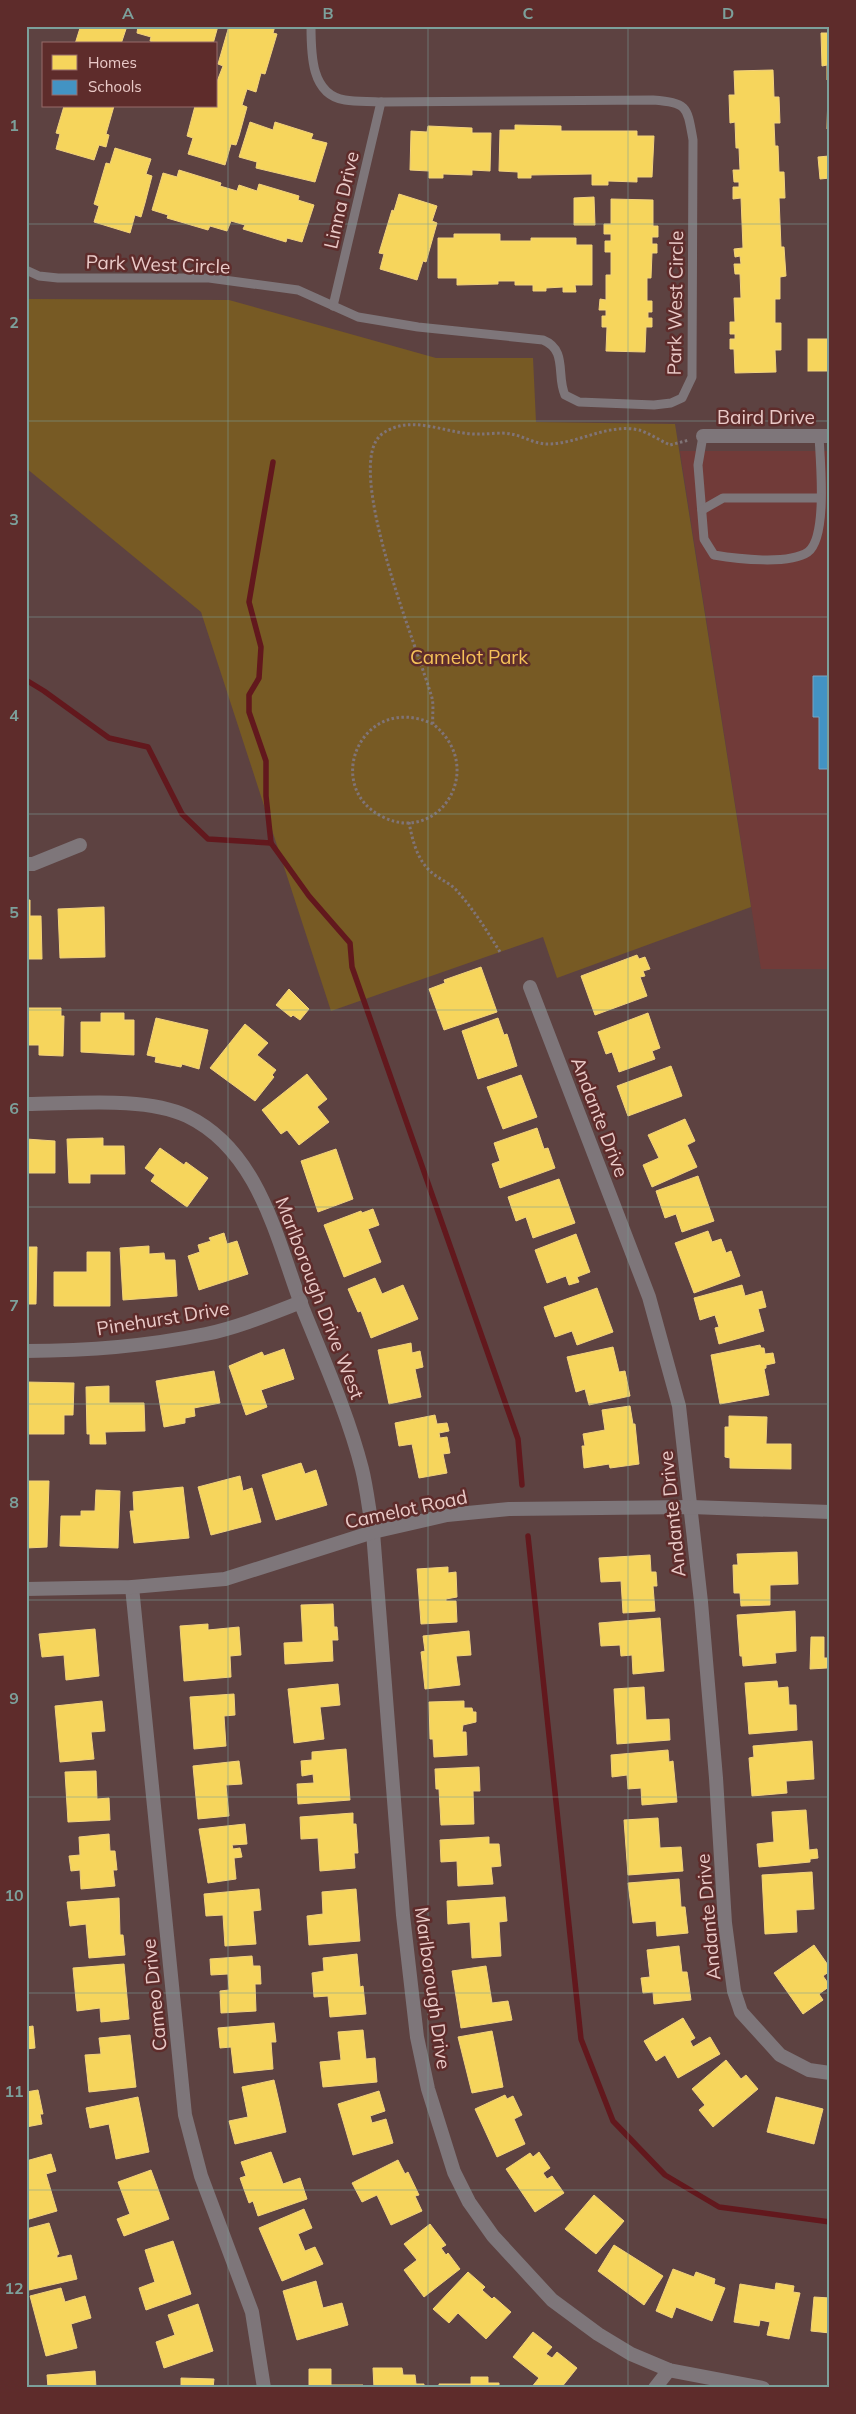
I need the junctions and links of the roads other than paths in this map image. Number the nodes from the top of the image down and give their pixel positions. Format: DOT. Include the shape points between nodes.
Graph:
graph roads {
  1 [pos="311,26"];
  2 [pos="381,102"];
  3 [pos="26,270"];
  4 [pos="333,306"];
  5 [pos="703,436"];
  6 [pos="824,436"];
  7 [pos="820,471"];
  8 [pos="830,471"];
  9 [pos="820,498"];
  10 [pos="702,510"];
  11 [pos="80,844"];
  12 [pos="26,864"];
  13 [pos="530,987"];
  14 [pos="26,1104"];
  15 [pos="301,1302"];
  16 [pos="26,1350"];
  17 [pos="691,1507"];
  18 [pos="830,1512"];
  19 [pos="373,1532"];
  20 [pos="132,1587"];
  21 [pos="26,1589"];
  22 [pos="830,2073"];
  23 [pos="669,2370"];
  24 [pos="264,2388"];
  25 [pos="655,2388"];
  26 [pos="763,2388"];
  1 -- 2 [label="lane, Park West Circle" via="318,82 325,91 343,100"];
  2 -- 4 [label="lane, Linna Drive"];
  2 -- 4 [label="lane, Park West Circle" via="653,100 683,106 693,140 692,377 682,398 671,403 579,402 565,395 561,387 560,357 551,343 358,317"];
  3 -- 4 [label="lane, Park West Circle" via="39,276 58,278 209,278 298,290"];
  5 -- 6 [label="street, Baird Drive"];
  5 -- 10 [label="lane" via="698,465"];
  6 -- 7 [label="lane"];
  7 -- 8 [label="lane"];
  7 -- 9 [label="lane"];
  9 -- 10 [label="lane" via="723,498"];
  9 -- 10 [label="lane" via="817,538 810,551 796,558 714,555 704,539"];
  11 -- 12 [label="street"];
  13 -- 17 [label="street, Andante Drive" via="649,1297 679,1406"];
  14 -- 15 [label="street, Marlborough Drive West" via="137,1104 187,1116 207,1128 238,1159 260,1194 275,1226"];
  15 -- 16 [label="street, Pinehurst Drive" via="207,1334 128,1346"];
  15 -- 19 [label="street, Marlborough Drive West" via="354,1442"];
  17 -- 18 [label="street, Camelot Road"];
  17 -- 19 [label="street, Camelot Road" via="509,1509 447,1515"];
  17 -- 22 [label="street, Andante Drive" via="716,1768 725,1923 734,1991 741,2012 780,2055 809,2070"];
  19 -- 20 [label="street, Camelot Road" via="225,1579"];
  19 -- 23 [label="street, Marlborough Drive" via="403,1915 417,2037 428,2088 454,2172 469,2202 493,2236 552,2300 631,2354"];
  20 -- 21 [label="street, Camelot Road"];
  20 -- 24 [label="street, Cameo Drive" via="185,2115 201,2176 252,2312"];
  23 -- 25 [label="street"];
  23 -- 26 [label="street, Marlborough Drive"];
}
